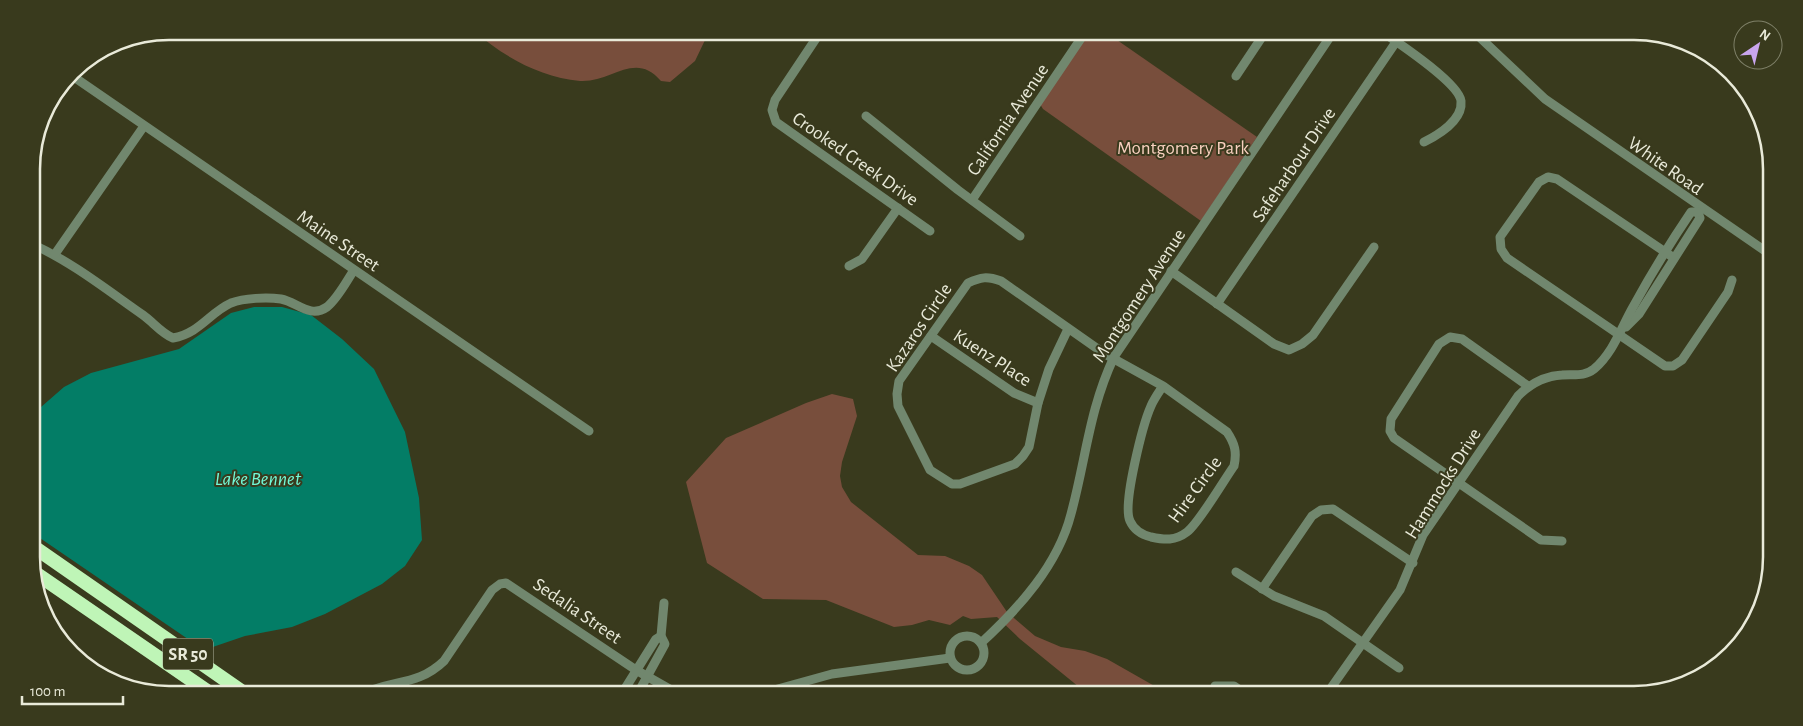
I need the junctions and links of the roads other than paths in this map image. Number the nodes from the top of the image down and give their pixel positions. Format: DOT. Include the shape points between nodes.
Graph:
graph roads {
  1 [pos="815,40"];
  2 [pos="1080,40"];
  3 [pos="1260,40"];
  4 [pos="1328,40"];
  5 [pos="1393,40"];
  6 [pos="1483,40"];
  7 [pos="1396,42"];
  8 [pos="1236,76"];
  9 [pos="77,79"];
  10 [pos="866,116"];
  11 [pos="144,126"];
  12 [pos="1424,142"];
  13 [pos="972,200"];
  14 [pos="898,208"];
  15 [pos="1700,210"];
  16 [pos="930,231"];
  17 [pos="1020,236"];
  18 [pos="40,247"];
  19 [pos="1374,247"];
  20 [pos="1763,250"];
  21 [pos="1665,251"];
  22 [pos="55,254"];
  23 [pos="1674,258"];
  24 [pos="848,266"];
  25 [pos="354,270"];
  26 [pos="1171,271"];
  27 [pos="1732,280"];
  28 [pos="1217,304"];
  29 [pos="1068,329"];
  30 [pos="1619,334"];
  31 [pos="931,336"];
  32 [pos="1114,357"];
  33 [pos="1164,386"];
  34 [pos="1528,386"];
  35 [pos="1038,404"];
  36 [pos="589,431"];
  37 [pos="1458,483"];
  38 [pos="1562,541"];
  39 [pos="40,551"];
  40 [pos="1413,563"];
  41 [pos="1236,572"];
  42 [pos="41,577"];
  43 [pos="1262,589"];
  44 [pos="664,603"];
  45 [pos="662,636"];
  46 [pos="1361,642"];
  47 [pos="981,643"];
  48 [pos="950,658"];
  49 [pos="1400,668"];
  50 [pos="636,670"];
  51 [pos="648,677"];
  52 [pos="228,681"];
  53 [pos="196,683"];
  54 [pos="404,683"];
  55 [pos="200,686"];
  56 [pos="235,686"];
  57 [pos="384,686"];
  58 [pos="404,686"];
  59 [pos="626,686"];
  60 [pos="642,686"];
  61 [pos="664,686"];
  62 [pos="790,686"];
  63 [pos="1215,686"];
  64 [pos="1234,686"];
  65 [pos="1331,686"];
  1 -- 14 [label="street, Crooked Creek Drive" via="775,100 772,110 776,122"];
  2 -- 13 [label="street, California Avenue"];
  3 -- 8 [label="street"];
  4 -- 26 [label="street, Montgomery Avenue"];
  5 -- 7 [label="street"];
  6 -- 15 [label="street, White Road" via="1545,99"];
  7 -- 12 [label="street" via="1433,68 1456,91 1461,101 1459,112 1443,132"];
  7 -- 28 [label="street, Safeharbour Drive"];
  9 -- 11 [label="street, Maine Street"];
  10 -- 13 [label="street"];
  11 -- 22 [label="street"];
  11 -- 25 [label="street, Maine Street"];
  13 -- 17 [label="street"];
  14 -- 16 [label="street, Crooked Creek Drive"];
  14 -- 24 [label="street" via="862,259"];
  15 -- 20 [label="street, White Road"];
  15 -- 21 [label="street, Hammocks Drive" via="1691,212"];
  15 -- 23 [label="street, Hammocks Drive" via="1700,218"];
  18 -- 22 [label="street"];
  19 -- 28 [label="street" via="1313,335 1289,350 1274,344"];
  21 -- 23 [label="street"];
  21 -- 30 [label="street, Hammocks Drive"];
  21 -- 30 [label="street" via="1557,179 1548,177 1539,182 1500,237 1507,258"];
  22 -- 25 [label="street" via="173,338 193,331 230,304 240,301 279,299 316,312 327,307"];
  23 -- 30 [label="street, Hammocks Drive" via="1638,314"];
  25 -- 36 [label="street, Maine Street"];
  26 -- 28 [label="street"];
  26 -- 32 [label="street, Montgomery Avenue"];
  27 -- 30 [label="street" via="1723,300 1682,360 1673,366 1665,366"];
  29 -- 31 [label="street, Kazaros Circle" via="1001,281 988,276 968,283"];
  29 -- 32 [label="street, Kazaros Circle"];
  29 -- 35 [label="street, Kazaros Circle" via="1057,348"];
  30 -- 34 [label="street, Hammocks Drive" via="1605,358 1593,370 1581,376 1561,375"];
  31 -- 35 [label="street, Kuenz Place" via="1014,393"];
  31 -- 35 [label="street, Kazaros Circle" via="899,382 897,394 898,406 930,470 940,478 960,484 1015,464 1029,447"];
  32 -- 33 [label="street, Hire Circle"];
  32 -- 47 [label="street, Montgomery Avenue" via="1100,387 1071,515 1062,541 1014,612"];
  33 -- 33 [label="street, Hire Circle" via="1152,404 1144,426 1127,502 1130,521 1137,530 1144,536 1168,540 1189,531 1234,466 1237,454 1227,432"];
  34 -- 37 [label="street, Hammocks Drive"];
  34 -- 37 [label="street" via="1462,339 1450,337 1439,344 1391,419 1390,431 1394,438"];
  37 -- 38 [label="street" via="1541,540"];
  37 -- 40 [label="street, Hammocks Drive" via="1423,535"];
  39 -- 52 [label="highway, SR 50"];
  40 -- 43 [label="street" via="1333,509 1321,510 1312,516"];
  40 -- 46 [label="street, Hammocks Drive" via="1400,590"];
  41 -- 43 [label="street"];
  42 -- 53 [label="highway, SR 50"];
  43 -- 46 [label="street" via="1324,616"];
  44 -- 45 [label="street"];
  45 -- 50 [label="street" via="656,639"];
  45 -- 51 [label="street" via="666,644"];
  46 -- 49 [label="street"];
  46 -- 65 [label="street, Hammocks Drive"];
  47 -- 48 [label="street" via="972,636 956,638 950,648"];
  47 -- 48 [label="street" via="984,655 973,669 958,668"];
  48 -- 62 [label="street" via="840,673"];
  50 -- 51 [label="street"];
  50 -- 54 [label="street, Sedalia Street" via="506,583 492,590 444,661 434,670"];
  50 -- 59 [label="street"];
  51 -- 60 [label="street"];
  51 -- 61 [label="street"];
  52 -- 53 [label="highway"];
  52 -- 56 [label="highway, SR 50"];
  53 -- 55 [label="highway, SR 50"];
  54 -- 57 [label="street"];
  54 -- 58 [label="street"];
  63 -- 64 [label="street"];
}
